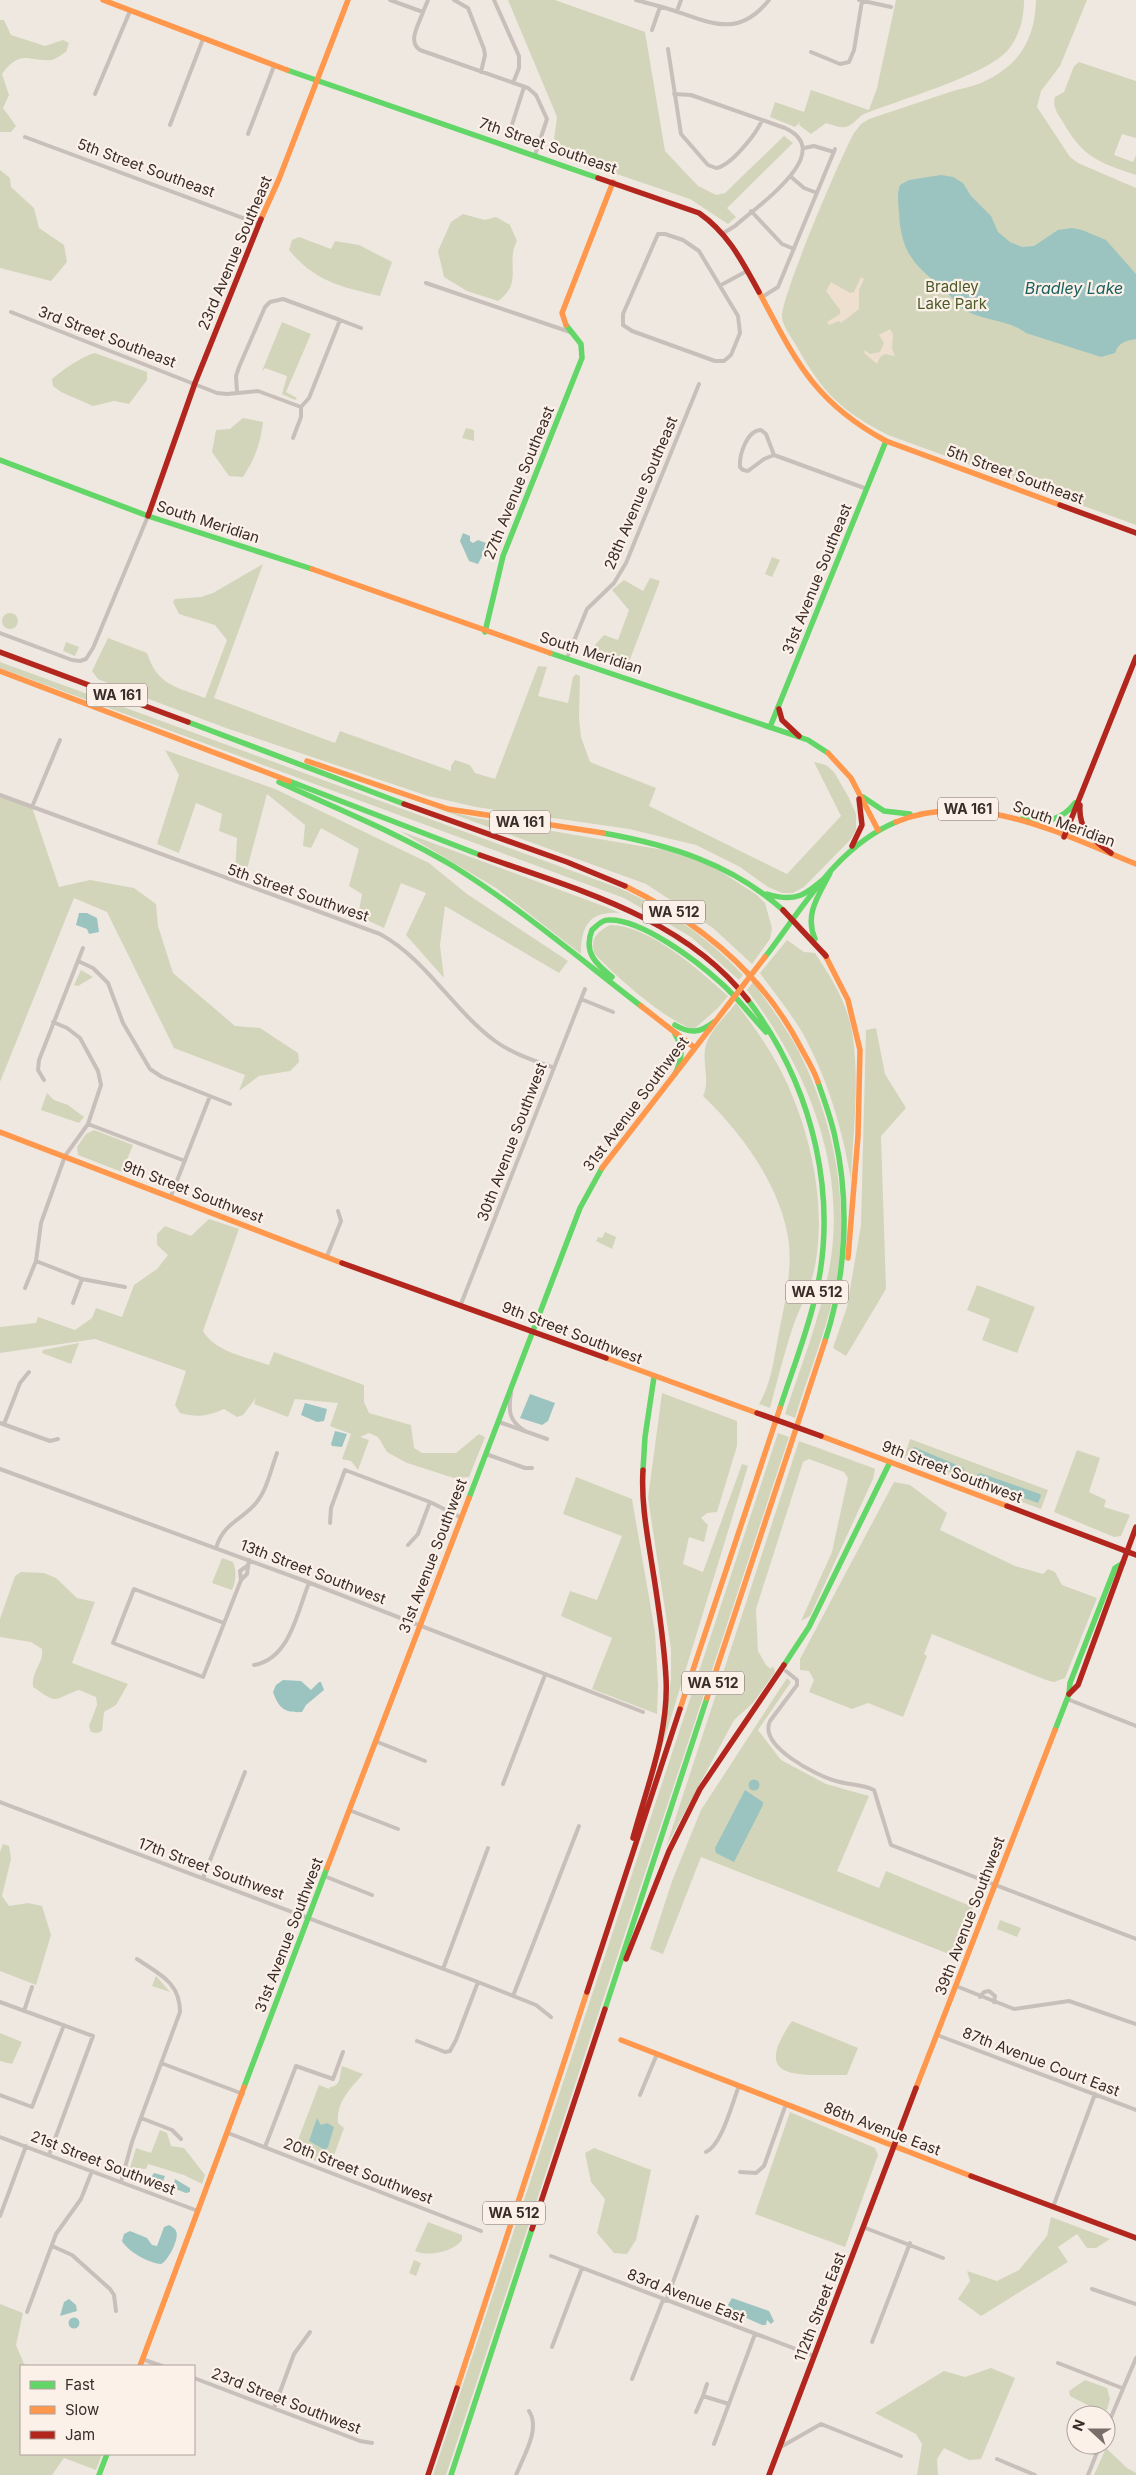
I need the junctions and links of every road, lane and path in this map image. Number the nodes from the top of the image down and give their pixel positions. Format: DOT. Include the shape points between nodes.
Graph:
graph roads {
  1 [pos="103,0"];
  2 [pos="348,0"];
  3 [pos="390,0"];
  4 [pos="428,0"];
  5 [pos="454,0"];
  6 [pos="494,0"];
  7 [pos="636,0"];
  8 [pos="681,0"];
  9 [pos="769,0"];
  10 [pos="860,0"];
  11 [pos="660,7"];
  12 [pos="891,7"];
  13 [pos="130,11"];
  14 [pos="677,11"];
  15 [pos="423,12"];
  16 [pos="652,30"];
  17 [pos="203,39"];
  18 [pos="668,49"];
  19 [pos="811,52"];
  20 [pos="274,66"];
  21 [pos="481,72"];
  22 [pos="317,80"];
  23 [pos="513,83"];
  24 [pos="524,87"];
  25 [pos="95,94"];
  26 [pos="674,94"];
  27 [pos="762,120"];
  28 [pos="170,125"];
  29 [pos="248,134"];
  30 [pos="509,134"];
  31 [pos="25,137"];
  32 [pos="803,146"];
  33 [pos="535,155"];
  34 [pos="790,176"];
  35 [pos="613,182"];
  36 [pos="817,193"];
  37 [pos="751,211"];
  38 [pos="258,224"];
  39 [pos="725,232"];
  40 [pos="794,249"];
  41 [pos="747,270"];
  42 [pos="426,283"];
  43 [pos="721,285"];
  44 [pos="762,297"];
  45 [pos="11,312"];
  46 [pos="340,320"];
  47 [pos="361,328"];
  48 [pos="573,333"];
  49 [pos="195,383"];
  50 [pos="699,384"];
  51 [pos="237,392"];
  52 [pos="301,407"];
  53 [pos="293,438"];
  54 [pos="886,441"];
  55 [pos="774,455"];
  56 [pos="0,460"];
  57 [pos="867,489"];
  58 [pos="148,516"];
  59 [pos="1136,533"];
  60 [pos="484,632"];
  61 [pos="0,633"];
  62 [pos="0,652"];
  63 [pos="1136,657"];
  64 [pos="567,658"];
  65 [pos="0,671"];
  66 [pos="779,706"];
  67 [pos="770,727"];
  68 [pos="799,736"];
  69 [pos="234,738"];
  70 [pos="60,740"];
  71 [pos="228,757"];
  72 [pos="858,793"];
  73 [pos="0,795"];
  74 [pos="1081,795"];
  75 [pos="32,807"];
  76 [pos="919,814"];
  77 [pos="1017,819"];
  78 [pos="878,830"];
  79 [pos="1064,837"];
  80 [pos="846,855"];
  81 [pos="1117,857"];
  82 [pos="1136,864"];
  83 [pos="830,873"];
  84 [pos="755,888"];
  85 [pos="794,920"];
  86 [pos="83,948"];
  87 [pos="826,956"];
  88 [pos="78,961"];
  89 [pos="585,989"];
  90 [pos="581,999"];
  91 [pos="613,1012"];
  92 [pos="54,1022"];
  93 [pos="714,1022"];
  94 [pos="665,1023"];
  95 [pos="776,1044"];
  96 [pos="695,1048"];
  97 [pos="554,1068"];
  98 [pos="675,1074"];
  99 [pos="44,1080"];
  100 [pos="210,1096"];
  101 [pos="230,1104"];
  102 [pos="88,1124"];
  103 [pos="0,1132"];
  104 [pos="65,1156"];
  105 [pos="185,1161"];
  106 [pos="171,1196"];
  107 [pos="338,1212"];
  108 [pos="327,1256"];
  109 [pos="36,1261"];
  110 [pos="82,1280"];
  111 [pos="125,1287"];
  112 [pos="26,1288"];
  113 [pos="73,1303"];
  114 [pos="461,1304"];
  115 [pos="831,1323"];
  116 [pos="532,1331"];
  117 [pos="29,1372"];
  118 [pos="654,1377"];
  119 [pos="512,1386"];
  120 [pos="499,1422"];
  121 [pos="2,1424"];
  122 [pos="525,1431"];
  123 [pos="58,1439"];
  124 [pos="547,1439"];
  125 [pos="277,1453"];
  126 [pos="486,1454"];
  127 [pos="890,1462"];
  128 [pos="532,1468"];
  129 [pos="0,1469"];
  130 [pos="430,1502"];
  131 [pos="460,1516"];
  132 [pos="330,1523"];
  133 [pos="1136,1527"];
  134 [pos="408,1545"];
  135 [pos="216,1548"];
  136 [pos="1127,1551"];
  137 [pos="1136,1555"];
  138 [pos="249,1560"];
  139 [pos="246,1566"];
  140 [pos="241,1580"];
  141 [pos="309,1583"];
  142 [pos="224,1623"];
  143 [pos="419,1625"];
  144 [pos="254,1665"];
  145 [pos="786,1671"];
  146 [pos="545,1675"];
  147 [pos="1068,1697"];
  148 [pos="643,1712"];
  149 [pos="1136,1726"];
  150 [pos="375,1742"];
  151 [pos="425,1761"];
  152 [pos="244,1772"];
  153 [pos="503,1784"];
  154 [pos="0,1802"];
  155 [pos="349,1810"];
  156 [pos="579,1826"];
  157 [pos="398,1829"];
  158 [pos="488,1848"];
  159 [pos="324,1876"];
  160 [pos="203,1878"];
  161 [pos="996,1886"];
  162 [pos="372,1895"];
  163 [pos="308,1917"];
  164 [pos="1136,1939"];
  165 [pos="600,1950"];
  166 [pos="137,1959"];
  167 [pos="443,1969"];
  168 [pos="478,1982"];
  169 [pos="956,1986"];
  170 [pos="32,1987"];
  171 [pos="513,1996"];
  172 [pos="980,1997"];
  173 [pos="0,2002"];
  174 [pos="994,2002"];
  175 [pos="24,2011"];
  176 [pos="551,2017"];
  177 [pos="1136,2024"];
  178 [pos="64,2025"];
  179 [pos="937,2035"];
  180 [pos="621,2040"];
  181 [pos="417,2041"];
  182 [pos="594,2042"];
  183 [pos="343,2052"];
  184 [pos="656,2054"];
  185 [pos="161,2063"];
  186 [pos="739,2086"];
  187 [pos="243,2094"];
  188 [pos="1095,2094"];
  189 [pos="0,2095"];
  190 [pos="640,2095"];
  191 [pos="786,2104"];
  192 [pos="1136,2110"];
  193 [pos="141,2118"];
  194 [pos="228,2133"];
  195 [pos="0,2137"];
  196 [pos="181,2140"];
  197 [pos="26,2146"];
  198 [pos="265,2147"];
  199 [pos="893,2147"];
  200 [pos="706,2152"];
  201 [pos="49,2155"];
  202 [pos="92,2171"];
  203 [pos="740,2172"];
  204 [pos="121,2182"];
  205 [pos="1052,2207"];
  206 [pos="198,2211"];
  207 [pos="0,2216"];
  208 [pos="697,2217"];
  209 [pos="863,2227"];
  210 [pos="481,2231"];
  211 [pos="1134,2236"];
  212 [pos="910,2243"];
  213 [pos="52,2246"];
  214 [pos="551,2256"];
  215 [pos="943,2258"];
  216 [pos="582,2268"];
  217 [pos="1092,2289"];
  218 [pos="664,2301"];
  219 [pos="1136,2304"];
  220 [pos="116,2311"];
  221 [pos="27,2312"];
  222 [pos="310,2332"];
  223 [pos="755,2334"];
  224 [pos="872,2342"];
  225 [pos="552,2347"];
  226 [pos="814,2356"];
  227 [pos="1136,2358"];
  228 [pos="142,2359"];
  229 [pos="1058,2363"];
  230 [pos="140,2365"];
  231 [pos="159,2365"];
  232 [pos="195,2378"];
  233 [pos="632,2378"];
  234 [pos="707,2384"];
  235 [pos="1122,2388"];
  236 [pos="703,2396"];
  237 [pos="729,2404"];
  238 [pos="1115,2405"];
  239 [pos="274,2408"];
  240 [pos="529,2411"];
  241 [pos="696,2412"];
  242 [pos="372,2443"];
  243 [pos="714,2444"];
  244 [pos="779,2448"];
  245 [pos="107,2455"];
  246 [pos="1096,2455"];
  247 [pos="901,2456"];
  248 [pos="997,2459"];
  249 [pos="99,2475"];
  250 [pos="428,2475"];
  251 [pos="451,2475"];
  252 [pos="516,2475"];
  253 [pos="769,2475"];
  254 [pos="1035,2475"];
  255 [pos="1088,2475"];
  1 -- 13 [label="main road, 7th Street Southeast"];
  2 -- 22 [label="main road, 23rd Avenue Southeast"];
  3 -- 15 [label="street"];
  4 -- 15 [label="street"];
  5 -- 21 [label="street" via="468,8 484,49"];
  6 -- 23 [label="street" via="519,56 519,68"];
  7 -- 11 [label="street"];
  8 -- 14 [label="street"];
  9 -- 14 [label="street" via="751,18 724,25 710,24"];
  10 -- 12 [label="street"];
  10 -- 19 [label="street" via="854,50 849,62 840,64"];
  11 -- 14 [label="street"];
  11 -- 16 [label="street"];
  13 -- 17 [label="main road, 7th Street Southeast"];
  13 -- 25 [label="street"];
  15 -- 21 [label="street" via="414,39 415,47"];
  17 -- 20 [label="main road, 7th Street Southeast"];
  17 -- 28 [label="street"];
  18 -- 26 [label="street"];
  20 -- 22 [label="main road, 7th Street Southeast"];
  20 -- 29 [label="street"];
  21 -- 23 [label="street"];
  22 -- 33 [label="main road, 7th Street Southeast"];
  22 -- 38 [label="main road, 23rd Avenue Southeast"];
  23 -- 24 [label="street"];
  24 -- 30 [label="street"];
  24 -- 33 [label="street" via="536,94 547,119"];
  26 -- 27 [label="street" via="691,95"];
  26 -- 27 [label="street" via="683,138 708,165 716,168 724,165 752,138"];
  27 -- 32 [label="street" via="794,133"];
  31 -- 38 [label="street, 5th Street Southeast"];
  32 -- 34 [label="street" via="801,162"];
  32 -- 36 [label="street" via="834,150"];
  33 -- 35 [label="main road, 7th Street Southeast"];
  34 -- 36 [label="street" via="804,188"];
  34 -- 37 [label="street"];
  35 -- 39 [label="main road, 7th Street Southeast" via="699,213"];
  35 -- 48 [label="main road" via="563,306 563,319"];
  36 -- 40 [label="street"];
  37 -- 39 [label="street"];
  37 -- 40 [label="street" via="782,244"];
  38 -- 49 [label="main road, 23rd Avenue Southeast"];
  39 -- 41 [label="main road, 7th Street Southeast"];
  40 -- 44 [label="street" via="777,289"];
  41 -- 43 [label="street"];
  41 -- 44 [label="main road, 7th Street Southeast"];
  42 -- 48 [label="street"];
  43 -- 43 [label="street" via="741,325 726,360 716,361 624,326 623,314 658,234 697,248"];
  44 -- 54 [label="main road, 7th Street Southeast" via="800,368 821,396 849,421"];
  45 -- 49 [label="street, 3rd Street Southeast"];
  46 -- 47 [label="street"];
  46 -- 51 [label="street" via="283,299 270,302 239,367"];
  46 -- 52 [label="street" via="309,398"];
  48 -- 60 [label="main road, 27th Avenue Southeast" via="583,346 582,358 503,556"];
  49 -- 51 [label="street, 3rd Street Southeast" via="222,394"];
  49 -- 58 [label="main road, 23rd Avenue Southeast"];
  50 -- 64 [label="street, 28th Avenue Southeast" via="626,563 614,583 587,609"];
  51 -- 52 [label="street, 3rd Street Southeast" via="258,391"];
  52 -- 53 [label="street"];
  54 -- 57 [label="main road, 31st Avenue Southeast"];
  54 -- 59 [label="main road, 5th Street Southeast"];
  55 -- 55 [label="street" via="748,471 740,467 745,444 756,430 765,432"];
  55 -- 57 [label="street"];
  56 -- 58 [label="main road, South Meridian"];
  57 -- 66 [label="main road, 31st Avenue Southeast"];
  58 -- 60 [label="main road, South Meridian"];
  58 -- 61 [label="street" via="91,654 86,659 80,661"];
  60 -- 64 [label="main road, South Meridian"];
  62 -- 69 [label="main road, WA 161"];
  63 -- 74 [label="main road"];
  64 -- 67 [label="main road, South Meridian"];
  65 -- 71 [label="main road, WA 161"];
  66 -- 67 [label="main road, 31st Avenue Southeast"];
  66 -- 68 [label="main road" via="782,720"];
  67 -- 68 [label="main road, South Meridian"];
  68 -- 72 [label="main road, South Meridian" via="835,757 849,774"];
  69 -- 84 [label="main road, WA 161" via="427,803 468,813 655,842 714,864"];
  69 -- 115 [label="main road, WA 512" via="440,818 567,863 653,899 716,941 744,967 770,996 804,1047 825,1098 836,1138 846,1217 843,1270"];
  70 -- 75 [label="street"];
  71 -- 94 [label="main road, WA 161" via="418,846 454,867"];
  71 -- 95 [label="main road, WA 512" via="631,910 721,970 747,998"];
  72 -- 76 [label="main road" via="886,813"];
  72 -- 78 [label="main road, South Meridian"];
  72 -- 80 [label="main road" via="862,825 858,838"];
  73 -- 75 [label="street, 5th Street Southwest"];
  74 -- 77 [label="main road" via="1061,818"];
  74 -- 79 [label="main road"];
  74 -- 81 [label="main road" via="1080,827"];
  75 -- 97 [label="street, 5th Street Southwest" via="380,934 404,951 493,1040 511,1052"];
  76 -- 77 [label="main road, South Meridian / WA 161" via="970,809"];
  76 -- 78 [label="main road, South Meridian / WA 161"];
  77 -- 79 [label="main road, South Meridian / WA 161"];
  78 -- 80 [label="main road, 31st Avenue Southwest / WA 161"];
  79 -- 81 [label="main road, South Meridian / WA 161"];
  80 -- 83 [label="main road, 31st Avenue Southwest / WA 161"];
  81 -- 82 [label="main road, South Meridian / WA 161"];
  83 -- 84 [label="main road" via="804,895 793,899 780,898"];
  83 -- 85 [label="main road, 31st Avenue Southwest / WA 161"];
  83 -- 87 [label="main road" via="810,918 811,932"];
  84 -- 85 [label="main road, WA 161"];
  85 -- 87 [label="main road"];
  85 -- 93 [label="main road, 31st Avenue Southwest / WA 161, bridge"];
  86 -- 88 [label="street"];
  87 -- 115 [label="main road" via="854,1018 861,1072 851,1242 844,1281"];
  88 -- 92 [label="street"];
  88 -- 100 [label="street" via="92,968 108,983 124,1023 150,1069"];
  89 -- 90 [label="street, 30th Avenue Southwest"];
  90 -- 91 [label="street"];
  90 -- 97 [label="street, 30th Avenue Southwest"];
  92 -- 99 [label="street" via="38,1063"];
  92 -- 102 [label="street" via="80,1038 99,1073 100,1090"];
  93 -- 95 [label="main road" via="695,1034 674,1025 589,955 587,948 592,930 604,920 616,920 659,938 722,984"];
  93 -- 96 [label="main road, 31st Avenue Southwest / WA 161"];
  94 -- 96 [label="main road, WA 161"];
  94 -- 98 [label="main road" via="681,1046 681,1060"];
  95 -- 165 [label="main road, WA 512" via="802,1098 818,1154 825,1216 820,1281"];
  96 -- 98 [label="main road, 31st Avenue Southwest"];
  97 -- 114 [label="street, 30th Avenue Southwest"];
  98 -- 116 [label="main road, 31st Avenue Southwest" via="604,1163 589,1188"];
  100 -- 101 [label="street"];
  100 -- 105 [label="street"];
  102 -- 104 [label="street"];
  102 -- 105 [label="street"];
  103 -- 104 [label="main road, 9th Street Southwest"];
  104 -- 106 [label="main road, 9th Street Southwest"];
  104 -- 109 [label="street" via="41,1223"];
  105 -- 106 [label="street"];
  106 -- 108 [label="main road, 9th Street Southwest"];
  107 -- 108 [label="street" via="341,1221"];
  108 -- 114 [label="main road, 9th Street Southwest"];
  109 -- 110 [label="street"];
  109 -- 112 [label="street"];
  110 -- 111 [label="street"];
  110 -- 113 [label="street"];
  114 -- 116 [label="main road, 9th Street Southwest"];
  115 -- 182 [label="main road, WA 512"];
  116 -- 118 [label="main road, 9th Street Southwest"];
  116 -- 119 [label="main road, 31st Avenue Southwest"];
  117 -- 121 [label="street" via="20,1383"];
  118 -- 127 [label="main road, 9th Street Southwest, bridge"];
  118 -- 165 [label="main road" via="647,1418 641,1497 663,1638 665,1714"];
  119 -- 120 [label="main road, 31st Avenue Southwest"];
  119 -- 122 [label="street" via="510,1415 513,1422"];
  120 -- 122 [label="street"];
  120 -- 126 [label="main road, 31st Avenue Southwest"];
  121 -- 123 [label="street" via="50,1441"];
  122 -- 124 [label="street"];
  125 -- 135 [label="street" via="258,1501 228,1525"];
  126 -- 128 [label="street"];
  126 -- 131 [label="main road, 31st Avenue Southwest"];
  127 -- 136 [label="main road, 9th Street Southwest"];
  127 -- 182 [label="main road" via="809,1627 689,1808"];
  129 -- 135 [label="street, 13th Street Southwest"];
  130 -- 131 [label="street"];
  130 -- 132 [label="street" via="345,1470 331,1508"];
  130 -- 134 [label="street" via="418,1534"];
  131 -- 143 [label="main road, 31st Avenue Southwest"];
  133 -- 136 [label="main road, 39th Avenue Southwest"];
  135 -- 138 [label="street, 13th Street Southwest"];
  136 -- 137 [label="main road, 9th Street Southwest"];
  136 -- 147 [label="main road, 39th Avenue Southwest" via="1078,1685"];
  138 -- 139 [label="street"];
  138 -- 141 [label="street, 13th Street Southwest"];
  139 -- 140 [label="street" via="247,1574"];
  139 -- 140 [label="street" via="240,1571"];
  140 -- 142 [label="street"];
  141 -- 143 [label="street, 13th Street Southwest"];
  141 -- 144 [label="street" via="283,1648 271,1659"];
  142 -- 142 [label="street" via="203,1677 113,1643 134,1589"];
  143 -- 146 [label="street, 13th Street Southwest"];
  143 -- 150 [label="main road, 31st Avenue Southwest"];
  145 -- 161 [label="street" via="796,1678 797,1685 767,1727 783,1752 830,1779 874,1790 891,1845"];
  146 -- 148 [label="street, 13th Street Southwest"];
  146 -- 153 [label="street"];
  147 -- 149 [label="street"];
  147 -- 161 [label="main road, 39th Avenue Southwest"];
  150 -- 151 [label="street"];
  150 -- 155 [label="main road, 31st Avenue Southwest"];
  152 -- 160 [label="street"];
  154 -- 160 [label="street, 17th Street Southwest"];
  155 -- 157 [label="street"];
  155 -- 159 [label="main road, 31st Avenue Southwest"];
  156 -- 171 [label="street"];
  158 -- 167 [label="street"];
  159 -- 162 [label="street"];
  159 -- 163 [label="main road, 31st Avenue Southwest"];
  160 -- 163 [label="street, 17th Street Southwest"];
  161 -- 164 [label="street"];
  161 -- 169 [label="main road, 39th Avenue Southwest"];
  163 -- 167 [label="street, 17th Street Southwest"];
  163 -- 187 [label="main road, 31st Avenue Southwest"];
  165 -- 250 [label="main road, WA 512"];
  166 -- 185 [label="street" via="166,1977 178,1996 180,2016"];
  167 -- 168 [label="street, 17th Street Southwest"];
  168 -- 171 [label="street, 17th Street Southwest"];
  168 -- 181 [label="street" via="450,2051"];
  169 -- 172 [label="street"];
  169 -- 179 [label="main road, 39th Avenue Southwest"];
  170 -- 175 [label="street"];
  171 -- 176 [label="street, 17th Street Southwest" via="542,2008"];
  172 -- 174 [label="street"];
  172 -- 174 [label="street" via="989,1992 995,1996"];
  173 -- 175 [label="street"];
  174 -- 177 [label="street" via="1019,2009 1069,2001"];
  175 -- 178 [label="street"];
  178 -- 189 [label="street" via="32,2107"];
  178 -- 201 [label="street" via="93,2036"];
  179 -- 188 [label="street, 87th Avenue Court East"];
  179 -- 199 [label="main road, 39th Avenue Southwest"];
  180 -- 184 [label="main road, 86th Avenue East"];
  182 -- 251 [label="main road, WA 512"];
  183 -- 198 [label="street" via="333,2079 296,2066"];
  184 -- 186 [label="main road, 86th Avenue East"];
  184 -- 190 [label="street"];
  185 -- 187 [label="street"];
  185 -- 193 [label="street"];
  186 -- 191 [label="main road, 86th Avenue East"];
  186 -- 200 [label="street" via="718,2139"];
  187 -- 194 [label="main road, 31st Avenue Southwest"];
  188 -- 192 [label="street, 87th Avenue Court East"];
  188 -- 205 [label="street"];
  191 -- 199 [label="main road, 86th Avenue East"];
  191 -- 203 [label="street" via="762,2169 753,2174"];
  193 -- 196 [label="street" via="172,2130"];
  193 -- 204 [label="street"];
  194 -- 198 [label="street, 20th Street Southwest"];
  194 -- 206 [label="main road, 31st Avenue Southwest"];
  195 -- 197 [label="street, 21st Street Southwest"];
  197 -- 201 [label="street, 21st Street Southwest"];
  197 -- 207 [label="street"];
  198 -- 210 [label="street, 20th Street Southwest"];
  199 -- 205 [label="main road, 86th Avenue East"];
  199 -- 209 [label="main road, 112th Street East"];
  201 -- 202 [label="street, 21st Street Southwest"];
  202 -- 204 [label="street, 21st Street Southwest"];
  202 -- 213 [label="street" via="81,2200 62,2222"];
  204 -- 206 [label="street, 21st Street Southwest"];
  205 -- 211 [label="main road, 86th Avenue East"];
  206 -- 228 [label="main road, 31st Avenue Southwest"];
  208 -- 218 [label="street"];
  209 -- 212 [label="street"];
  209 -- 226 [label="main road, 112th Street East"];
  212 -- 215 [label="street"];
  212 -- 224 [label="street"];
  213 -- 220 [label="street" via="72,2255 110,2289"];
  213 -- 221 [label="street"];
  214 -- 216 [label="street, 83rd Avenue East"];
  216 -- 218 [label="street, 83rd Avenue East"];
  216 -- 225 [label="street"];
  217 -- 219 [label="street"];
  218 -- 223 [label="street, 83rd Avenue East"];
  218 -- 233 [label="street"];
  222 -- 239 [label="street" via="294,2354"];
  223 -- 226 [label="street, 83rd Avenue East"];
  223 -- 237 [label="street"];
  226 -- 244 [label="main road, 112th Street East"];
  227 -- 235 [label="street"];
  228 -- 230 [label="main road, 31st Avenue Southwest"];
  228 -- 231 [label="street"];
  229 -- 235 [label="street"];
  232 -- 239 [label="street, 23rd Street Southwest"];
  234 -- 236 [label="street"];
  235 -- 238 [label="street"];
  236 -- 237 [label="street"];
  236 -- 241 [label="street"];
  237 -- 243 [label="street"];
  239 -- 242 [label="street, 23rd Street Southwest"];
  240 -- 252 [label="street" via="534,2423"];
  244 -- 247 [label="street" via="820,2424"];
  244 -- 253 [label="main road, 112th Street East"];
  245 -- 249 [label="main road"];
  246 -- 255 [label="street"];
  248 -- 254 [label="street"];
}
